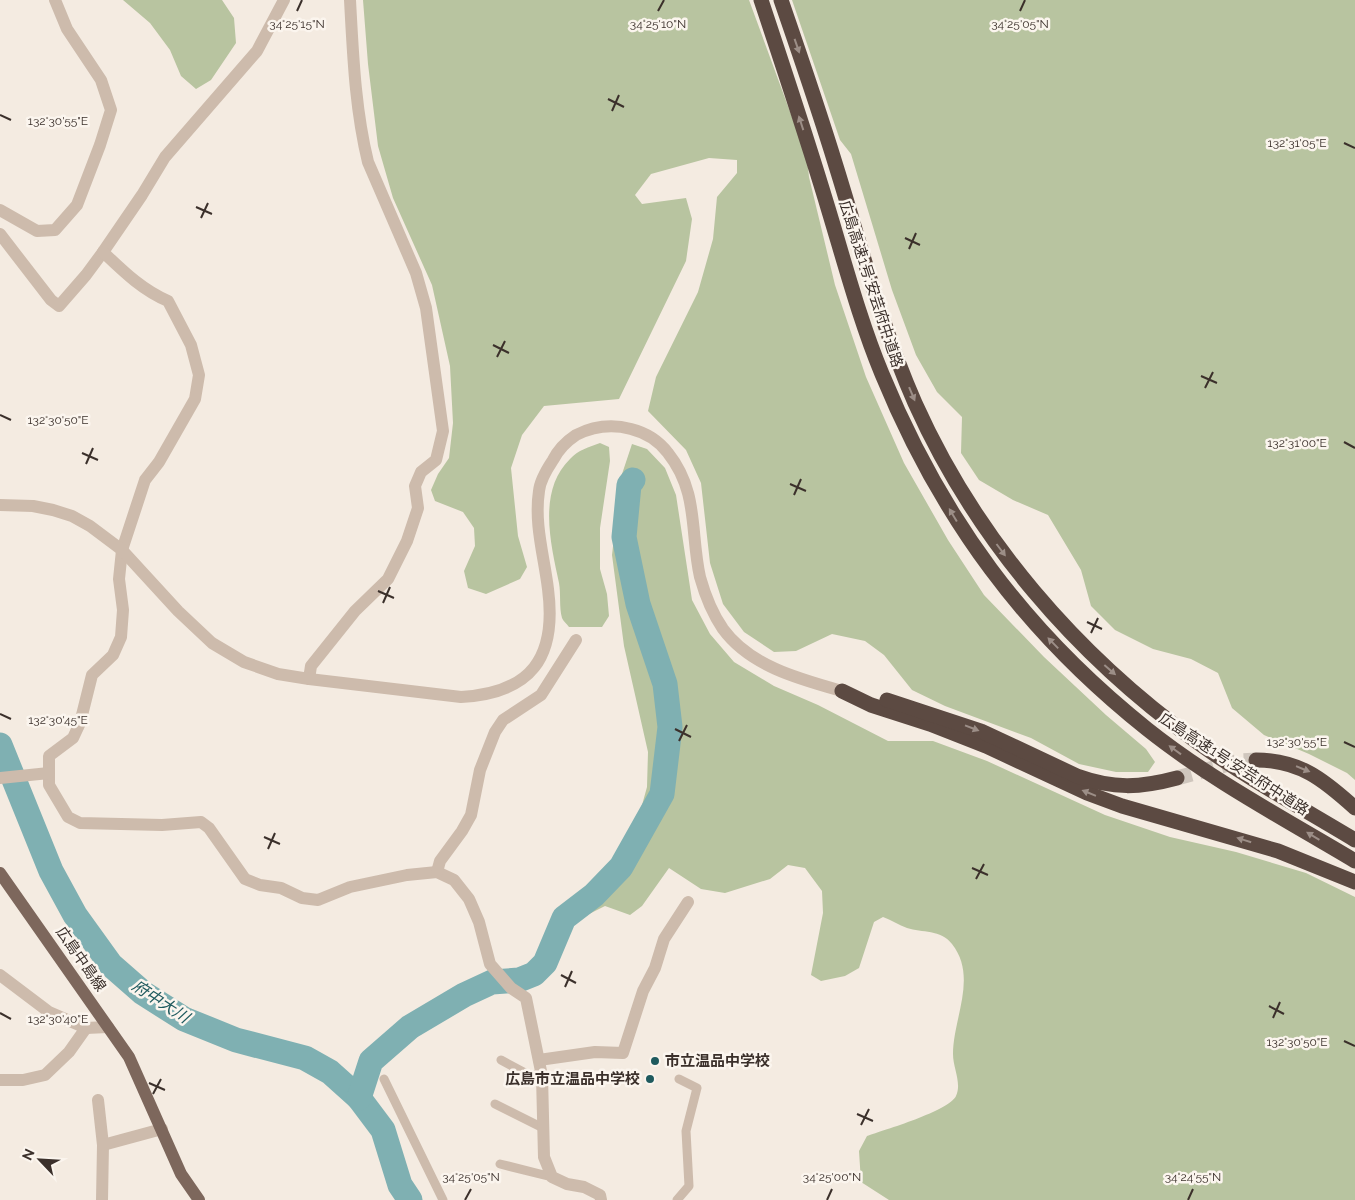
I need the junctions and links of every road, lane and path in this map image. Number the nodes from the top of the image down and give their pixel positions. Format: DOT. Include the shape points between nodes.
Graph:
graph roads {
  1 [pos="56,0"];
  2 [pos="284,0"];
  3 [pos="350,0"];
  4 [pos="760,0"];
  5 [pos="781,0"];
  6 [pos="2,212"];
  7 [pos="0,233"];
  8 [pos="103,252"];
  9 [pos="0,505"];
  10 [pos="122,550"];
  11 [pos="576,640"];
  12 [pos="531,672"];
  13 [pos="309,680"];
  14 [pos="547,684"];
  15 [pos="842,692"];
  16 [pos="1256,760"];
  17 [pos="46,773"];
  18 [pos="0,778"];
  19 [pos="1176,778"];
  20 [pos="1355,808"];
  21 [pos="1355,840"];
  22 [pos="1355,861"];
  23 [pos="437,872"];
  24 [pos="0,873"];
  25 [pos="1355,882"];
  26 [pos="688,902"];
  27 [pos="0,975"];
  28 [pos="108,1027"];
  29 [pos="86,1028"];
  30 [pos="501,1060"];
  31 [pos="539,1060"];
  32 [pos="542,1076"];
  33 [pos="384,1079"];
  34 [pos="679,1079"];
  35 [pos="0,1080"];
  36 [pos="98,1100"];
  37 [pos="495,1104"];
  38 [pos="543,1128"];
  39 [pos="162,1129"];
  40 [pos="103,1145"];
  41 [pos="500,1164"];
  42 [pos="552,1177"];
  43 [pos="102,1200"];
  44 [pos="199,1200"];
  45 [pos="442,1200"];
  46 [pos="601,1200"];
  47 [pos="677,1200"];
  1 -- 6 [label="street" via="67,29 101,80 110,110 77,205 55,230 36,231"];
  2 -- 8 [label="street" via="257,52 165,157"];
  3 -- 13 [label="street" via="363,144 416,273 426,308 443,431 436,460 421,472 414,486 418,508 407,542 388,579 354,611 312,666"];
  22 -- 4 [label="highway, 広島高速1号;安芸府中道路, one-way" via="1223,782 1148,730 1057,647 980,556 923,463 867,336"];
  5 -- 21 [label="highway, 広島高速1号;安芸府中道路, one-way" via="836,165 873,290 916,404 952,474 1003,553 1071,633 1162,715 1234,767"];
  6 -- 7 [label="street"];
  7 -- 8 [label="street" via="59,306"];
  8 -- 10 [label="street" via="152,294 168,301 191,345 199,375 195,399 145,480"];
  9 -- 10 [label="street" via="33,506 72,516"];
  10 -- 13 [label="street" via="212,643 244,662"];
  10 -- 17 [label="street" via="119,579 123,610 121,637 113,655 92,675 73,738 49,756"];
  11 -- 14 [label="street"];
  12 -- 13 [label="street" via="504,690 483,696 461,697"];
  12 -- 14 [label="street"];
  12 -- 15 [label="street" via="547,638 550,616 538,522 539,489 546,470 558,450 575,436 594,428 623,426 639,430 660,443 686,482 700,576 713,612 724,630 752,657"];
  14 -- 23 [label="street" via="541,695 503,720 495,732 480,770 471,815 440,861"];
  15 -- 19 [label="highway, one-way" via="874,696 950,720 1092,782 1123,787"];
  25 -- 15 [label="highway, one-way" via="1278,851 1113,803 986,746"];
  16 -- 20 [label="highway, one-way" via="1282,762 1310,772"];
  17 -- 18 [label="street"];
  17 -- 23 [label="street" via="49,785 68,817 80,823 162,825 201,822 210,828 246,879 281,888 302,898 318,900 350,887"];
  23 -- 31 [label="street" via="454,880 469,899 490,964 510,988 526,998"];
  24 -- 28 [label="main road, 広島中島線"];
  26 -- 31 [label="street" via="664,939 655,968 643,990 624,1053 595,1052"];
  27 -- 29 [label="street" via="49,1012"];
  28 -- 29 [label="street"];
  28 -- 39 [label="main road, 広島中島線" via="129,1057"];
  29 -- 35 [label="street" via="69,1052 45,1075 23,1080"];
  30 -- 32 [label="lane" via="527,1074"];
  31 -- 32 [label="street"];
  32 -- 38 [label="street"];
  33 -- 45 [label="lane"];
  34 -- 47 [label="lane" via="697,1088 686,1131 689,1186"];
  36 -- 40 [label="street"];
  37 -- 38 [label="lane"];
  38 -- 42 [label="street" via="544,1157"];
  39 -- 40 [label="street"];
  39 -- 44 [label="main road, 広島中島線" via="182,1174"];
  40 -- 43 [label="street"];
  41 -- 42 [label="lane"];
  42 -- 46 [label="street" via="584,1187 600,1195"];
}
